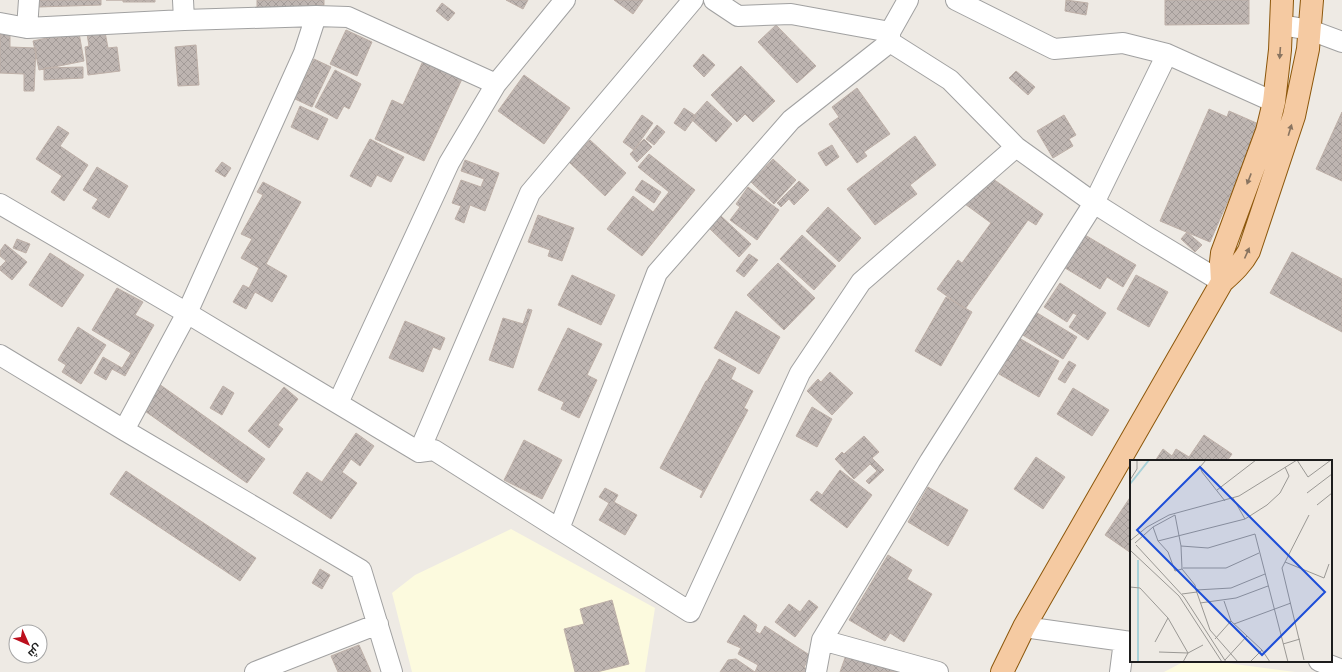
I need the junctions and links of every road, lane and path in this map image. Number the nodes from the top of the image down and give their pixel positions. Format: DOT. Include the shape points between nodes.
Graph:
graph roads {
  1 [pos="29,0"];
  2 [pos="183,0"];
  3 [pos="565,0"];
  4 [pos="693,0"];
  5 [pos="714,0"];
  6 [pos="908,0"];
  7 [pos="956,0"];
  8 [pos="1282,0"];
  9 [pos="1312,0"];
  10 [pos="347,8"];
  11 [pos="316,16"];
  12 [pos="184,20"];
  13 [pos="0,23"];
  14 [pos="1281,25"];
  15 [pos="27,28"];
  16 [pos="1310,30"];
  17 [pos="890,37"];
  18 [pos="1342,42"];
  19 [pos="1167,54"];
  20 [pos="496,84"];
  21 [pos="1274,102"];
  22 [pos="1016,147"];
  23 [pos="1094,203"];
  24 [pos="0,204"];
  25 [pos="1222,282"];
  26 [pos="187,313"];
  27 [pos="0,355"];
  28 [pos="338,403"];
  29 [pos="124,430"];
  30 [pos="419,452"];
  31 [pos="559,529"];
  32 [pos="378,624"];
  33 [pos="1024,627"];
  34 [pos="822,640"];
  35 [pos="1128,642"];
  36 [pos="1322,662"];
  37 [pos="1342,670"];
  38 [pos="255,672"];
  39 [pos="392,672"];
  40 [pos="816,672"];
  41 [pos="938,672"];
  42 [pos="1002,672"];
  43 [pos="1120,672"];
  1 -- 15 [label="street"];
  2 -- 12 [label="street"];
  3 -- 20 [label="street"];
  4 -- 30 [label="street" via="530,193"];
  5 -- 17 [label="street" via="738,16 791,14"];
  6 -- 17 [label="street"];
  7 -- 19 [label="street" via="1054,49 1123,43"];
  8 -- 14 [label="main road"];
  9 -- 16 [label="main road"];
  10 -- 11 [label="street"];
  10 -- 20 [label="street"];
  11 -- 12 [label="street"];
  11 -- 26 [label="street" via="304,53"];
  12 -- 15 [label="street"];
  13 -- 15 [label="street"];
  14 -- 16 [label="street"];
  14 -- 21 [label="main road, one-way"];
  16 -- 18 [label="street"];
  25 -- 16 [label="main road, one-way" via="1244,261 1248,250 1294,116"];
  17 -- 22 [label="street" via="950,80"];
  17 -- 31 [label="street" via="791,120 657,273"];
  19 -- 21 [label="street"];
  19 -- 23 [label="street"];
  20 -- 28 [label="street" via="449,163"];
  21 -- 25 [label="main road, one-way" via="1267,131 1222,253"];
  22 -- 23 [label="street"];
  22 -- 31 [label="street" via="862,282 800,373 690,612"];
  23 -- 25 [label="street"];
  23 -- 34 [label="street" via="930,461"];
  24 -- 26 [label="street"];
  25 -- 33 [label="main road"];
  26 -- 28 [label="street"];
  26 -- 29 [label="street"];
  27 -- 29 [label="street"];
  28 -- 30 [label="street"];
  29 -- 32 [label="street" via="361,570"];
  30 -- 31 [label="street" via="434,450"];
  32 -- 38 [label="street"];
  32 -- 39 [label="street"];
  33 -- 35 [label="street"];
  33 -- 42 [label="main road"];
  34 -- 40 [label="street"];
  34 -- 41 [label="street"];
  35 -- 43 [label="street"];
  36 -- 37 [label="street"];
}
